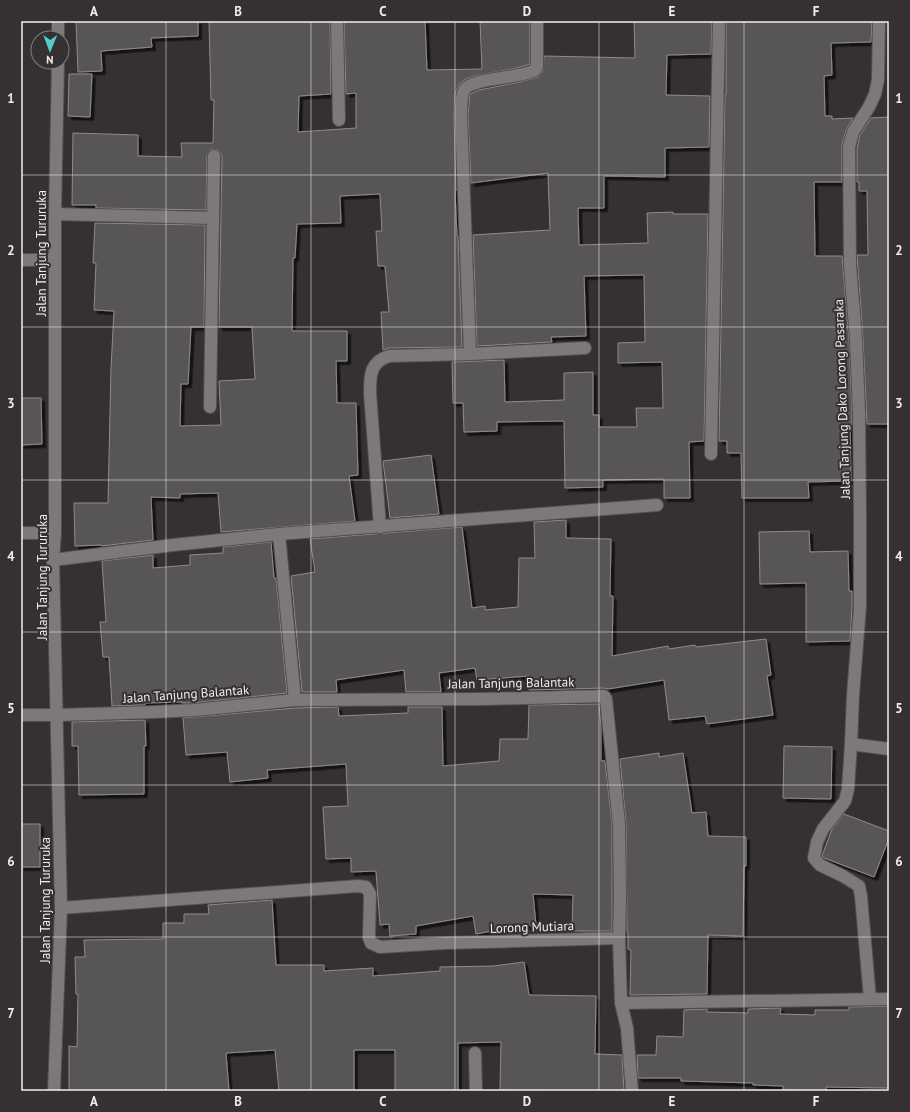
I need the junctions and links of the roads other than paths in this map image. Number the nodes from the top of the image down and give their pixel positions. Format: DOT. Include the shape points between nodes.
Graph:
graph roads {
  1 [pos="337,21"];
  2 [pos="537,21"];
  3 [pos="719,21"];
  4 [pos="879,21"];
  5 [pos="58,70"];
  6 [pos="339,120"];
  7 [pos="214,156"];
  8 [pos="55,214"];
  9 [pos="212,218"];
  10 [pos="21,260"];
  11 [pos="55,260"];
  12 [pos="585,348"];
  13 [pos="470,354"];
  14 [pos="210,407"];
  15 [pos="711,454"];
  16 [pos="657,505"];
  17 [pos="380,527"];
  18 [pos="21,532"];
  19 [pos="55,533"];
  20 [pos="279,534"];
  21 [pos="53,560"];
  22 [pos="295,700"];
  23 [pos="21,715"];
  24 [pos="58,715"];
  25 [pos="851,744"];
  26 [pos="889,749"];
  27 [pos="61,908"];
  28 [pos="619,938"];
  29 [pos="870,999"];
  30 [pos="889,999"];
  31 [pos="621,1003"];
  32 [pos="475,1053"];
  33 [pos="54,1091"];
  34 [pos="476,1091"];
  35 [pos="632,1091"];
  36 [pos="641,1091"];
  1 -- 6 [label="street"];
  2 -- 13 [label="street" via="535,70 472,84 464,90 461,123"];
  3 -- 15 [label="street"];
  4 -- 25 [label="street, Jalan Tanjung Dako Lorong Pasaraka" via="878,80 875,94 853,132 849,147 850,265 858,382 860,497 860,607"];
  5 -- 8 [label="street, Jalan Tanjung Tururuka"];
  7 -- 9 [label="street"];
  8 -- 9 [label="street"];
  8 -- 11 [label="street, Jalan Tanjung Tururuka"];
  9 -- 14 [label="street"];
  10 -- 11 [label="street"];
  11 -- 19 [label="street, Jalan Tanjung Tururuka"];
  12 -- 13 [label="street"];
  13 -- 17 [label="street" via="389,356 379,360 374,366 370,378 370,393"];
  16 -- 17 [label="street"];
  17 -- 20 [label="street"];
  18 -- 19 [label="street"];
  19 -- 21 [label="street, Jalan Tanjung Tururuka"];
  20 -- 21 [label="street"];
  20 -- 22 [label="street"];
  21 -- 24 [label="street, Jalan Tanjung Tururuka"];
  22 -- 24 [label="street, Jalan Tanjung Balantak" via="188,710"];
  22 -- 28 [label="street, Jalan Tanjung Balantak" via="604,696 619,824"];
  23 -- 24 [label="street, Jalan Tanjung Balantak"];
  24 -- 27 [label="street, Jalan Tanjung Tururuka"];
  25 -- 26 [label="street"];
  25 -- 29 [label="street, Jalan Tanjung Dako Lorong Pasaraka" via="845,801 823,829 814,858 820,865 859,886"];
  27 -- 28 [label="street, Lorong Mutiara" via="358,886 366,887 370,894 368,938 371,943 380,947"];
  27 -- 33 [label="street, Jalan Tanjung Tururuka"];
  28 -- 31 [label="street, Jalan Tanjung Balantak"];
  29 -- 30 [label="street"];
  29 -- 31 [label="street"];
  31 -- 35 [label="street, Jalan Tanjung Balantak" via="627,1028"];
  32 -- 34 [label="street"];
  35 -- 36 [label="street"];
}
